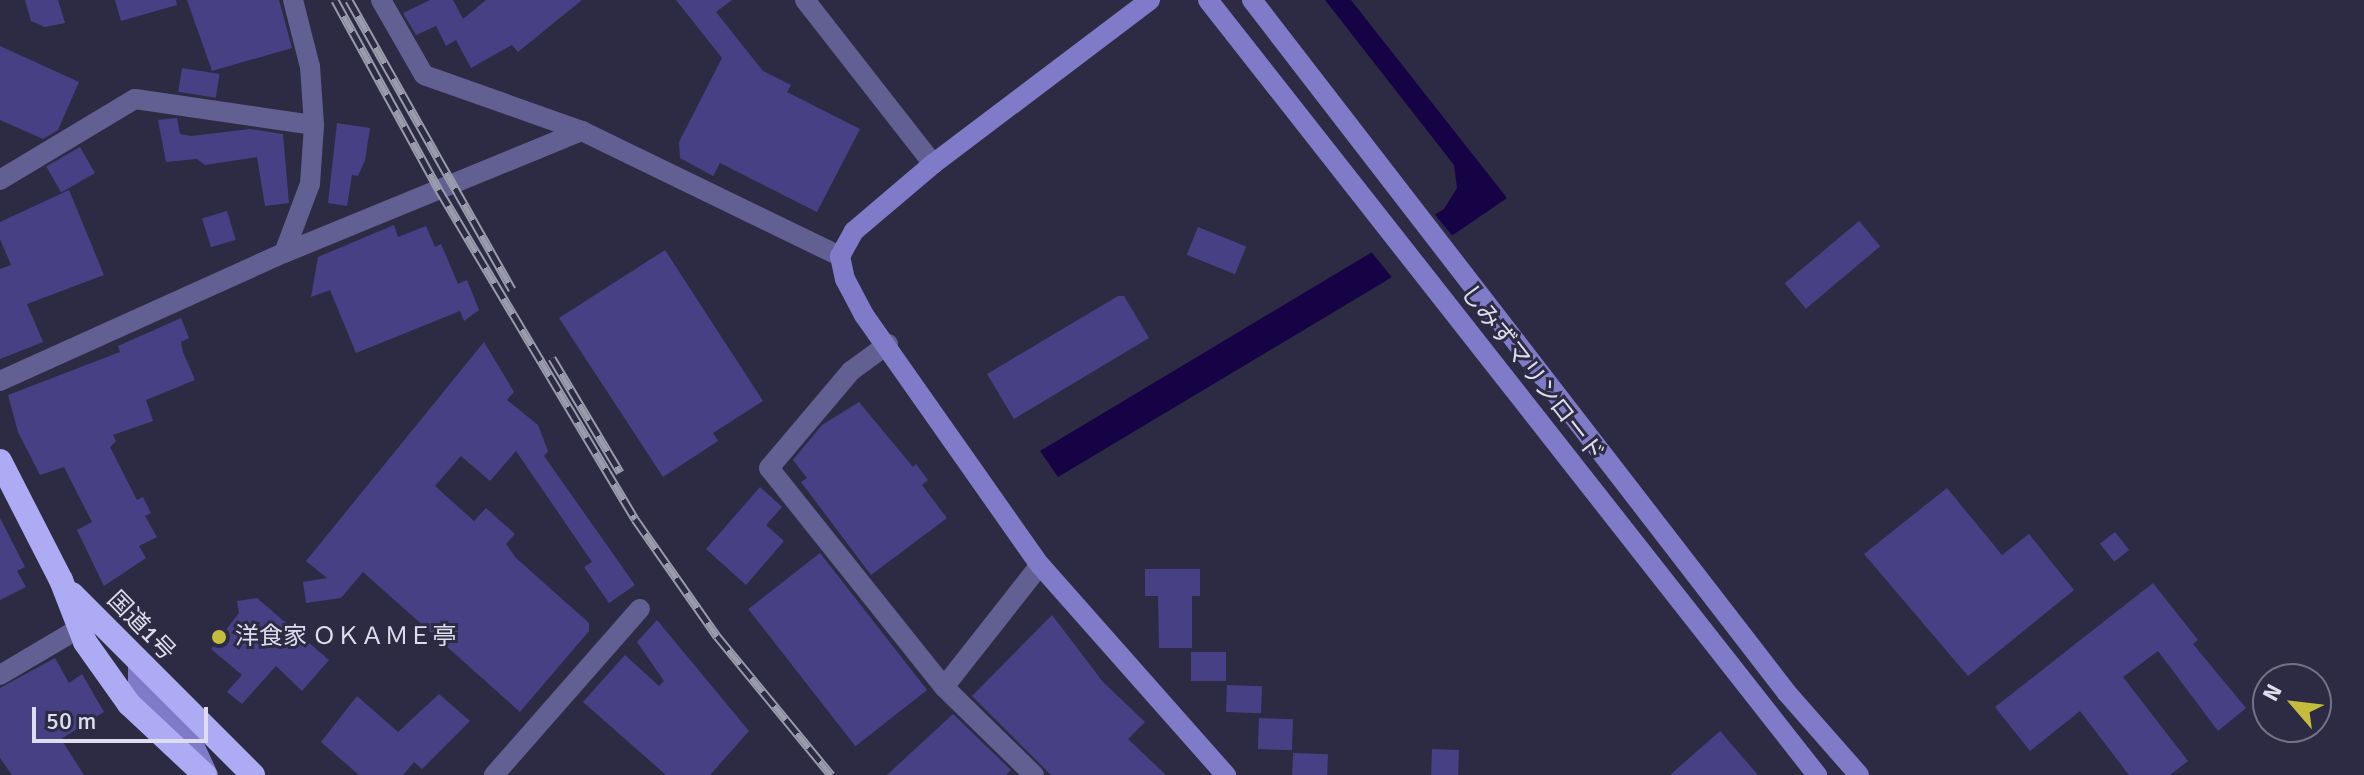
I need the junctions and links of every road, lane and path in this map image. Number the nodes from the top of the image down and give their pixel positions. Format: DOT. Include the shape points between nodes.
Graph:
graph roads {
  1 [pos="293,0"];
  2 [pos="381,0"];
  3 [pos="805,0"];
  4 [pos="1150,0"];
  5 [pos="1208,0"];
  6 [pos="1252,0"];
  7 [pos="314,125"];
  8 [pos="582,131"];
  9 [pos="933,164"];
  10 [pos="0,180"];
  11 [pos="284,253"];
  12 [pos="840,256"];
  13 [pos="888,344"];
  14 [pos="0,381"];
  15 [pos="0,461"];
  16 [pos="1040,565"];
  17 [pos="640,609"];
  18 [pos="88,624"];
  19 [pos="138,663"];
  20 [pos="0,675"];
  21 [pos="944,687"];
  22 [pos="206,775"];
  23 [pos="253,775"];
  24 [pos="494,775"];
  25 [pos="1034,775"];
  26 [pos="1226,775"];
  27 [pos="1817,775"];
  28 [pos="1859,775"];
  1 -- 7 [label="street" via="310,67"];
  2 -- 8 [label="street" via="424,75"];
  3 -- 9 [label="street"];
  4 -- 9 [label="street"];
  5 -- 27 [label="street, しみずマリンロード"];
  6 -- 28 [label="street, しみずマリンロード" via="1787,693"];
  7 -- 10 [label="street" via="135,99"];
  7 -- 11 [label="street" via="310,184"];
  8 -- 11 [label="street"];
  8 -- 12 [label="street"];
  9 -- 12 [label="street" via="854,231"];
  11 -- 14 [label="street"];
  12 -- 13 [label="street" via="845,279 864,315"];
  13 -- 16 [label="street"];
  13 -- 21 [label="street" via="851,371 769,468"];
  15 -- 18 [label="highway, 国道1号"];
  16 -- 21 [label="street"];
  16 -- 26 [label="street"];
  17 -- 24 [label="street"];
  18 -- 19 [label="highway, 国道1号"];
  18 -- 20 [label="street"];
  18 -- 22 [label="highway, 国道1号" via="129,704"];
  19 -- 22 [label="street" via="138,683 193,743"];
  19 -- 23 [label="highway, 国道1号"];
  21 -- 25 [label="street"];
}
